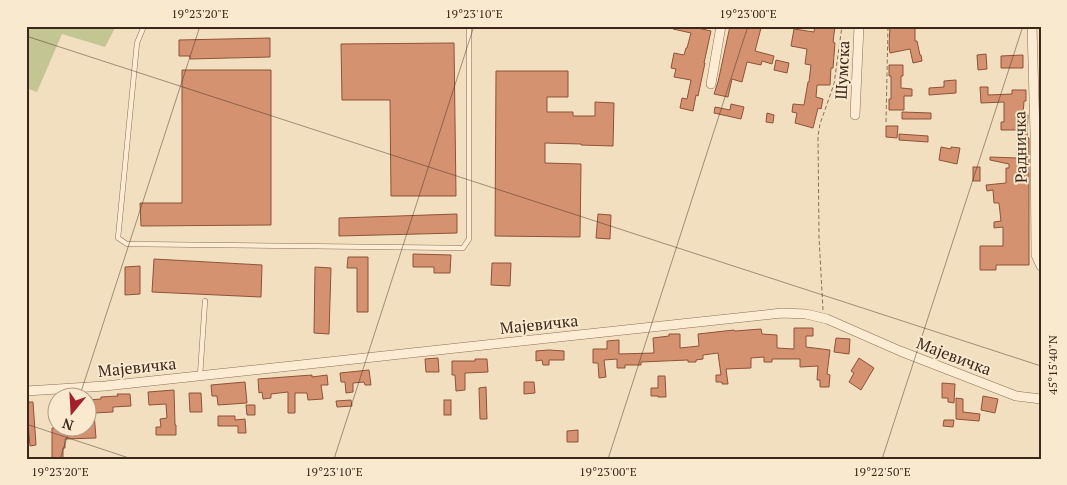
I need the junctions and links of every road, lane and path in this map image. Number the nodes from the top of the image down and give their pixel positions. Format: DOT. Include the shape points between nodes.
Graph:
graph roads {
  1 [pos="144,26"];
  2 [pos="469,26"];
  3 [pos="721,26"];
  4 [pos="842,26"];
  5 [pos="859,26"];
  6 [pos="888,26"];
  7 [pos="1032,26"];
  8 [pos="711,84"];
  9 [pos="855,115"];
  10 [pos="886,122"];
  11 [pos="1041,266"];
  12 [pos="205,301"];
  13 [pos="824,318"];
  14 [pos="200,376"];
  15 [pos="26,391"];
  16 [pos="1041,399"];
  1 -- 2 [label="lane" via="137,43 118,238 127,244 463,248 469,239"];
  3 -- 8 [label="street"];
  4 -- 13 [label="path" via="834,84 818,136"];
  5 -- 9 [label="street, Шумска"];
  6 -- 10 [label="path"];
  7 -- 11 [label="street, Радничка" via="1036,255"];
  12 -- 14 [label="lane"];
  13 -- 14 [label="street, Мајевичка" via="782,313"];
  13 -- 16 [label="street, Мајевичка" via="1016,396"];
  14 -- 15 [label="street, Мајевичка"];
}
